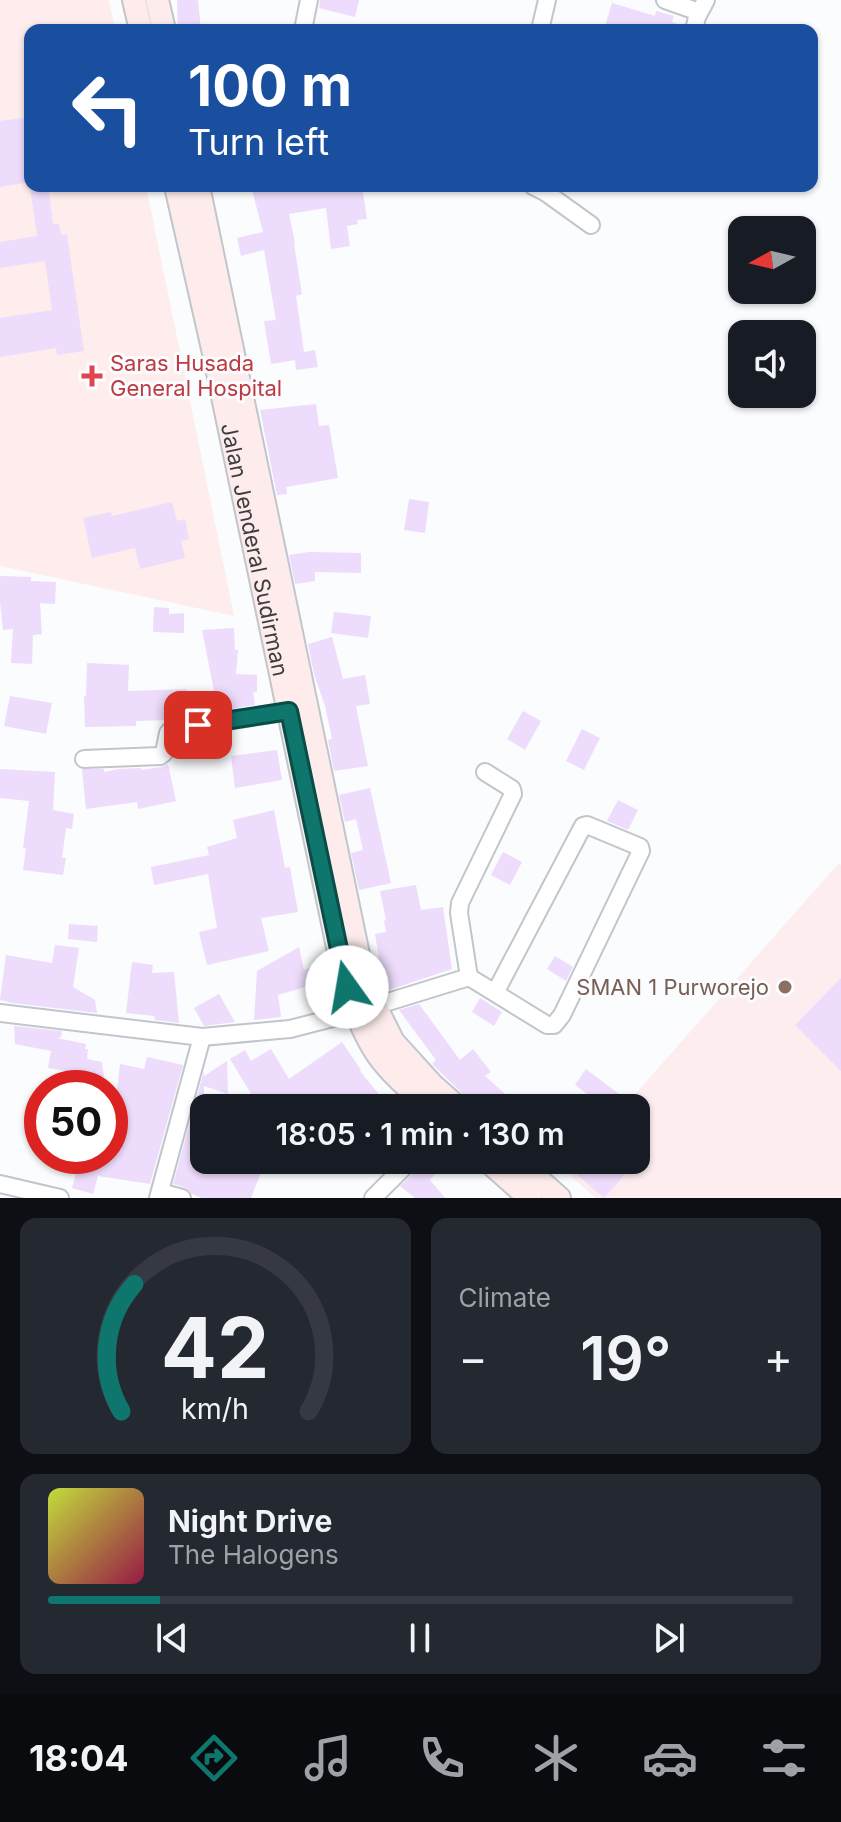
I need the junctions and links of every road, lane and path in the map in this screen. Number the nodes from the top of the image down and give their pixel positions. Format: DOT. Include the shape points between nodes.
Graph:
graph roads {
  1 [pos="134,0"];
  2 [pos="157,0"];
  3 [pos="309,0"];
  4 [pos="547,0"];
  5 [pos="665,0"];
  6 [pos="703,6"];
  7 [pos="140,24"];
  8 [pos="163,24"];
  9 [pos="304,24"];
  10 [pos="541,24"];
  11 [pos="178,192"];
  12 [pos="199,192"];
  13 [pos="545,192"];
  14 [pos="591,225"];
  15 [pos="218,326"];
  16 [pos="276,607"];
  17 [pos="289,711"];
  18 [pos="84,759"];
  19 [pos="485,772"];
  20 [pos="469,977"];
  21 [pos="495,993"];
  22 [pos="365,1009"];
  23 [pos="0,1013"];
  24 [pos="202,1037"];
  25 [pos="383,1045"];
  26 [pos="416,1094"];
  27 [pos="442,1094"];
  28 [pos="397,1174"];
  29 [pos="503,1174"];
  30 [pos="532,1174"];
  31 [pos="0,1184"];
  32 [pos="159,1195"];
  33 [pos="60,1198"];
  34 [pos="182,1198"];
  35 [pos="373,1198"];
  36 [pos="530,1198"];
  37 [pos="559,1198"];
  1 -- 7 [label="main road"];
  2 -- 8 [label="main road"];
  3 -- 9 [label="street"];
  4 -- 10 [label="street"];
  5 -- 6 [label="street"];
  11 -- 15 [label="main road, Jalan Jenderal Sudirman"];
  12 -- 15 [label="main road, Jalan Jenderal Sudirman"];
  13 -- 14 [label="street"];
  15 -- 16 [label="main road, Jalan Jenderal Sudirman"];
  16 -- 17 [label="main road, Jalan Jenderal Sudirman"];
  16 -- 22 [label="main road, Jalan Jenderal Sudirman" via="360,964"];
  17 -- 18 [label="street" via="171,730 160,756"];
  17 -- 22 [label="main road, Jalan Jenderal Sudirman" via="343,971 352,1004"];
  19 -- 20 [label="street" via="513,794 460,903"];
  20 -- 21 [label="street"];
  20 -- 22 [label="street"];
  21 -- 21 [label="street" via="583,826 640,847 556,1023 547,1025"];
  22 -- 24 [label="street" via="290,1029"];
  22 -- 25 [label="main road, Jalan Jenderal Sudirman"];
  23 -- 24 [label="street"];
  24 -- 32 [label="street"];
  25 -- 26 [label="main road" via="387,1066"];
  25 -- 27 [label="main road"];
  28 -- 35 [label="street"];
  29 -- 36 [label="main road"];
  30 -- 37 [label="main road"];
  31 -- 33 [label="street"];
  32 -- 34 [label="street"];
}
